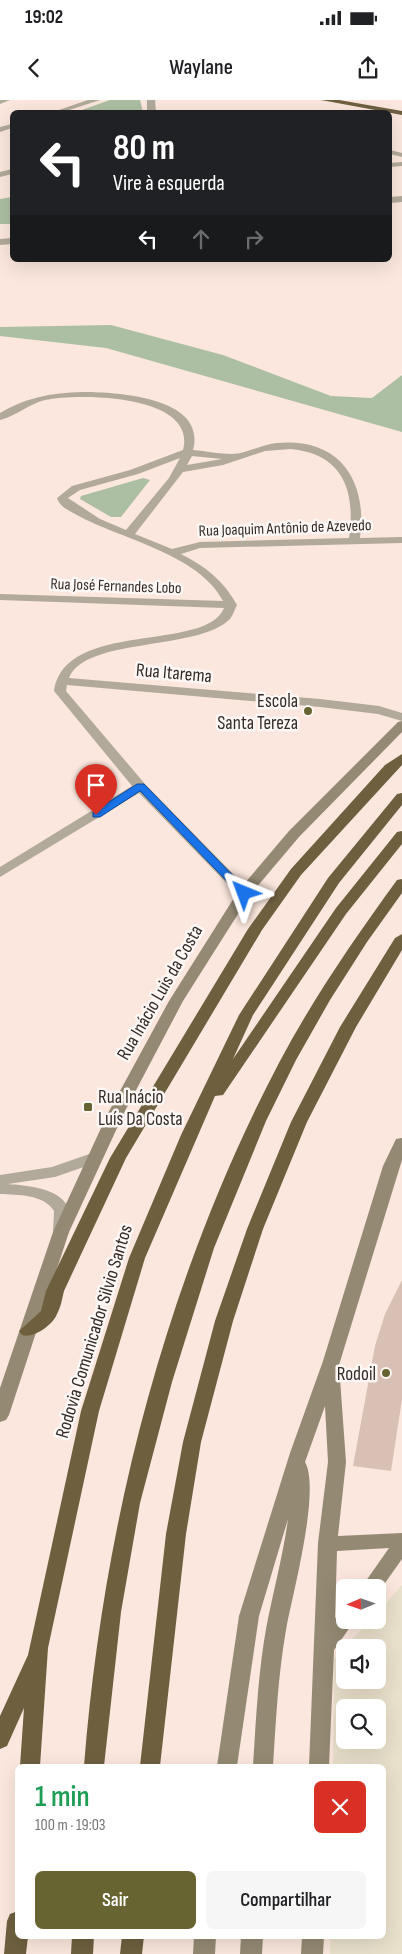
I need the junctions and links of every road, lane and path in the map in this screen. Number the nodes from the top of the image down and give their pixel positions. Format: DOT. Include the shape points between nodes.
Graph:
graph roads {
  1 [pos="6,100"];
  2 [pos="96,100"];
  3 [pos="325,100"];
  4 [pos="0,102"];
  5 [pos="68,110"];
  6 [pos="384,110"];
  7 [pos="0,417"];
  8 [pos="186,452"];
  9 [pos="234,458"];
  10 [pos="140,470"];
  11 [pos="177,472"];
  12 [pos="128,534"];
  13 [pos="402,540"];
  14 [pos="354,541"];
  15 [pos="171,553"];
  16 [pos="0,597"];
  17 [pos="231,605"];
  18 [pos="62,680"];
  19 [pos="402,717"];
  20 [pos="402,725"];
  21 [pos="402,758"];
  22 [pos="140,786"];
  23 [pos="402,797"];
  24 [pos="402,835"];
  25 [pos="0,873"];
  26 [pos="402,883"];
  27 [pos="244,893"];
  28 [pos="402,938"];
  29 [pos="189,1135"];
  30 [pos="402,1143"];
  31 [pos="95,1157"];
  32 [pos="0,1180"];
  33 [pos="0,1189"];
  34 [pos="61,1232"];
  35 [pos="28,1331"];
  36 [pos="332,1361"];
  37 [pos="0,1415"];
  38 [pos="299,1453"];
  39 [pos="402,1540"];
  40 [pos="328,1543"];
  41 [pos="402,1545"];
  42 [pos="377,1579"];
  43 [pos="338,1629"];
  44 [pos="38,1648"];
  45 [pos="323,1648"];
  46 [pos="0,1740"];
  47 [pos="30,1764"];
  48 [pos="94,1764"];
  49 [pos="150,1764"];
  50 [pos="227,1764"];
  51 [pos="263,1764"];
  52 [pos="319,1764"];
  53 [pos="16,1939"];
  54 [pos="83,1939"];
  55 [pos="133,1939"];
  56 [pos="205,1939"];
  57 [pos="252,1939"];
  58 [pos="313,1939"];
  59 [pos="15,1954"];
  60 [pos="82,1954"];
  61 [pos="131,1954"];
  62 [pos="204,1954"];
  63 [pos="251,1954"];
  64 [pos="312,1954"];
  1 -- 4 [label="street"];
  2 -- 5 [label="street"];
  3 -- 6 [label="highway"];
  7 -- 8 [label="street" via="34,400 52,396 97,395 132,399 165,409 182,419 190,429 190,444"];
  8 -- 9 [label="street"];
  8 -- 10 [label="street"];
  8 -- 11 [label="street"];
  9 -- 11 [label="street"];
  9 -- 14 [label="street" via="279,446 307,447 327,454 340,464 350,481 356,502"];
  10 -- 11 [label="street"];
  10 -- 12 [label="street" via="76,488 62,498 74,510"];
  11 -- 12 [label="street"];
  12 -- 15 [label="street"];
  13 -- 14 [label="street, Rua Joaquim Antônio de Azevedo"];
  14 -- 15 [label="street, Rua Joaquim Antônio de Azevedo" via="200,545"];
  15 -- 17 [label="street" via="221,586"];
  16 -- 17 [label="street, Rua José Fernandes Lobo"];
  17 -- 18 [label="street" via="226,616 214,624 84,656 66,670"];
  18 -- 19 [label="street, Rua Itarema" via="320,703 379,710"];
  18 -- 22 [label="street" via="60,691 70,706"];
  20 -- 27 [label="main road, Rua Inácio Luis da Costa" via="294,834"];
  21 -- 35 [label="highway" via="296,872 255,930 118,1158 55,1291 49,1314"];
  22 -- 25 [label="street"];
  22 -- 27 [label="street"];
  23 -- 29 [label="highway, Rodovia Comunicador Silvio Santos" via="333,882 246,1015"];
  24 -- 29 [label="highway" via="341,912"];
  26 -- 48 [label="highway" via="333,981 260,1112 220,1205 184,1305 127,1521 107,1649"];
  27 -- 31 [label="main road, Rua Inácio Luis da Costa" via="171,1008"];
  28 -- 49 [label="highway" via="348,1027 299,1122 255,1229 224,1321 192,1442 176,1534"];
  29 -- 44 [label="highway, Rodovia Comunicador Silvio Santos" via="137,1258 90,1411"];
  30 -- 36 [label="main road" via="391,1166"];
  31 -- 32 [label="street" via="55,1172"];
  31 -- 34 [label="main road, Rua Inácio Luis da Costa"];
  33 -- 34 [label="street" via="32,1192 56,1202 62,1211"];
  34 -- 35 [label="main road, Rua Inácio Luis da Costa"];
  35 -- 37 [label="main road, Rua Inácio Luis da Costa"];
  36 -- 38 [label="main road"];
  36 -- 40 [label="main road" via="337,1462"];
  38 -- 50 [label="main road" via="249,1616"];
  38 -- 51 [label="main road" via="300,1500 294,1547 276,1630"];
  39 -- 40 [label="main road"];
  40 -- 45 [label="main road"];
  41 -- 42 [label="main road"];
  43 -- 45 [label="main road"];
  44 -- 46 [label="highway"];
  44 -- 47 [label="highway, Rodovia Comunicador Silvio Santos"];
  45 -- 52 [label="main road"];
  53 -- 59 [label="highway"];
  54 -- 60 [label="highway"];
  55 -- 61 [label="highway"];
  56 -- 62 [label="main road"];
  57 -- 63 [label="main road"];
  58 -- 64 [label="main road"];
}
